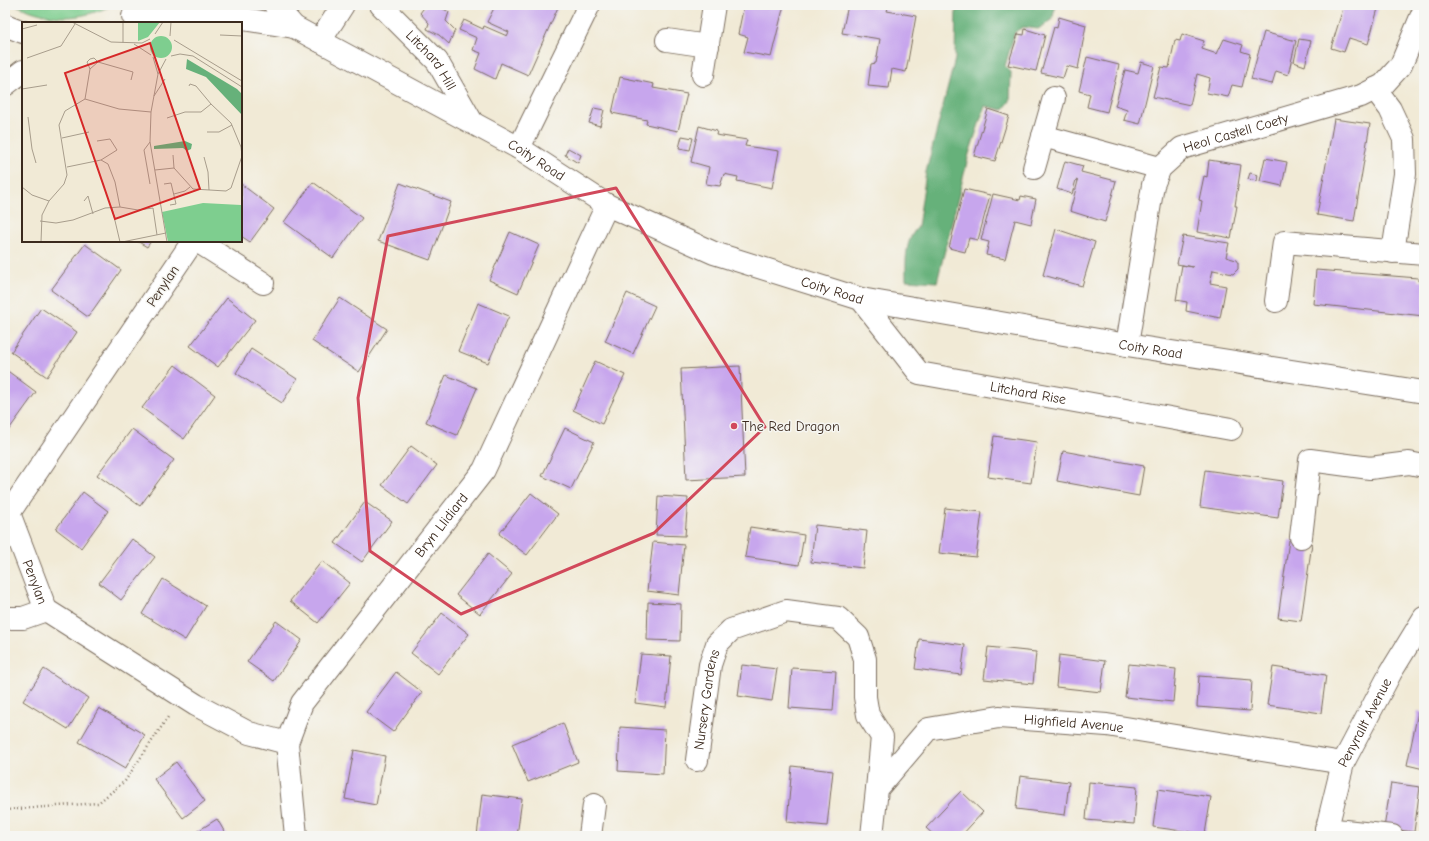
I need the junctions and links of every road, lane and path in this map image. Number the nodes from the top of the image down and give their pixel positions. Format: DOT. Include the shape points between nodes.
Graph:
graph roads {
  1 [pos="275,5"];
  2 [pos="343,5"];
  3 [pos="381,5"];
  4 [pos="589,5"];
  5 [pos="714,5"];
  6 [pos="1424,10"];
  7 [pos="133,15"];
  8 [pos="5,25"];
  9 [pos="294,27"];
  10 [pos="22,32"];
  11 [pos="667,40"];
  12 [pos="320,41"];
  13 [pos="708,46"];
  14 [pos="22,72"];
  15 [pos="703,75"];
  16 [pos="5,85"];
  17 [pos="1375,89"];
  18 [pos="1054,98"];
  19 [pos="472,122"];
  20 [pos="1043,136"];
  21 [pos="519,148"];
  22 [pos="1034,168"];
  23 [pos="1160,168"];
  24 [pos="607,205"];
  25 [pos="192,242"];
  26 [pos="199,242"];
  27 [pos="1393,252"];
  28 [pos="1424,254"];
  29 [pos="262,283"];
  30 [pos="860,299"];
  31 [pos="1276,301"];
  32 [pos="1127,345"];
  33 [pos="1424,392"];
  34 [pos="1231,429"];
  35 [pos="1424,466"];
  36 [pos="7,513"];
  37 [pos="1301,537"];
  38 [pos="46,610"];
  39 [pos="5,618"];
  40 [pos="1424,618"];
  41 [pos="182,696"];
  42 [pos="286,744"];
  43 [pos="697,760"];
  44 [pos="1343,763"];
  45 [pos="877,789"];
  46 [pos="594,805"];
  47 [pos="5,810"];
  48 [pos="1326,833"];
  49 [pos="296,836"];
  50 [pos="590,836"];
  51 [pos="872,836"];
  52 [pos="1392,836"];
  1 -- 9 [label="street"];
  2 -- 12 [label="street"];
  3 -- 19 [label="street, Litchard Hill" via="437,61"];
  4 -- 21 [label="street"];
  5 -- 13 [label="street"];
  6 -- 17 [label="street, Heol Castell Coety" via="1402,65 1384,85"];
  7 -- 9 [label="street" via="193,10"];
  8 -- 10 [label="street"];
  9 -- 12 [label="street, Coity Road"];
  11 -- 13 [label="street"];
  12 -- 19 [label="street, Coity Road"];
  13 -- 15 [label="street"];
  14 -- 16 [label="street"];
  17 -- 23 [label="street, Heol Castell Coety" via="1361,96 1182,148"];
  17 -- 27 [label="street" via="1390,109 1404,139 1405,174"];
  18 -- 20 [label="street"];
  19 -- 21 [label="street, Coity Road"];
  20 -- 22 [label="street"];
  20 -- 23 [label="street"];
  21 -- 24 [label="street, Coity Road"];
  23 -- 32 [label="street, Heol Castell Coety" via="1154,185"];
  24 -- 30 [label="street, Coity Road" via="714,253"];
  24 -- 42 [label="street, Bryn Llidiard" via="484,470 302,703"];
  25 -- 36 [label="street, Penylan"];
  26 -- 29 [label="street"];
  27 -- 28 [label="street"];
  27 -- 31 [label="street" via="1284,242"];
  30 -- 32 [label="street, Coity Road"];
  30 -- 34 [label="street, Litchard Rise" via="919,373"];
  32 -- 33 [label="street, Coity Road"];
  35 -- 37 [label="street" via="1409,463 1370,468 1310,460"];
  36 -- 38 [label="street, Penylan"];
  38 -- 39 [label="street" via="23,618"];
  38 -- 41 [label="street, Penylan"];
  40 -- 44 [label="street, Penyrallt Avenue" via="1391,672"];
  41 -- 42 [label="street, Penylan" via="249,733"];
  41 -- 47 [label="path" via="125,781 98,803"];
  42 -- 49 [label="street, Bryn Llidiard"];
  43 -- 45 [label="street, Nursery Gardens" via="710,665 717,644 731,630 786,611 838,618 858,637 865,659 865,697 868,715 882,737"];
  44 -- 45 [label="street, Highfield Avenue" via="1107,725 999,717 928,729"];
  44 -- 48 [label="street, Penyrallt Avenue"];
  45 -- 51 [label="street"];
  46 -- 50 [label="street"];
  48 -- 52 [label="street"];
}
